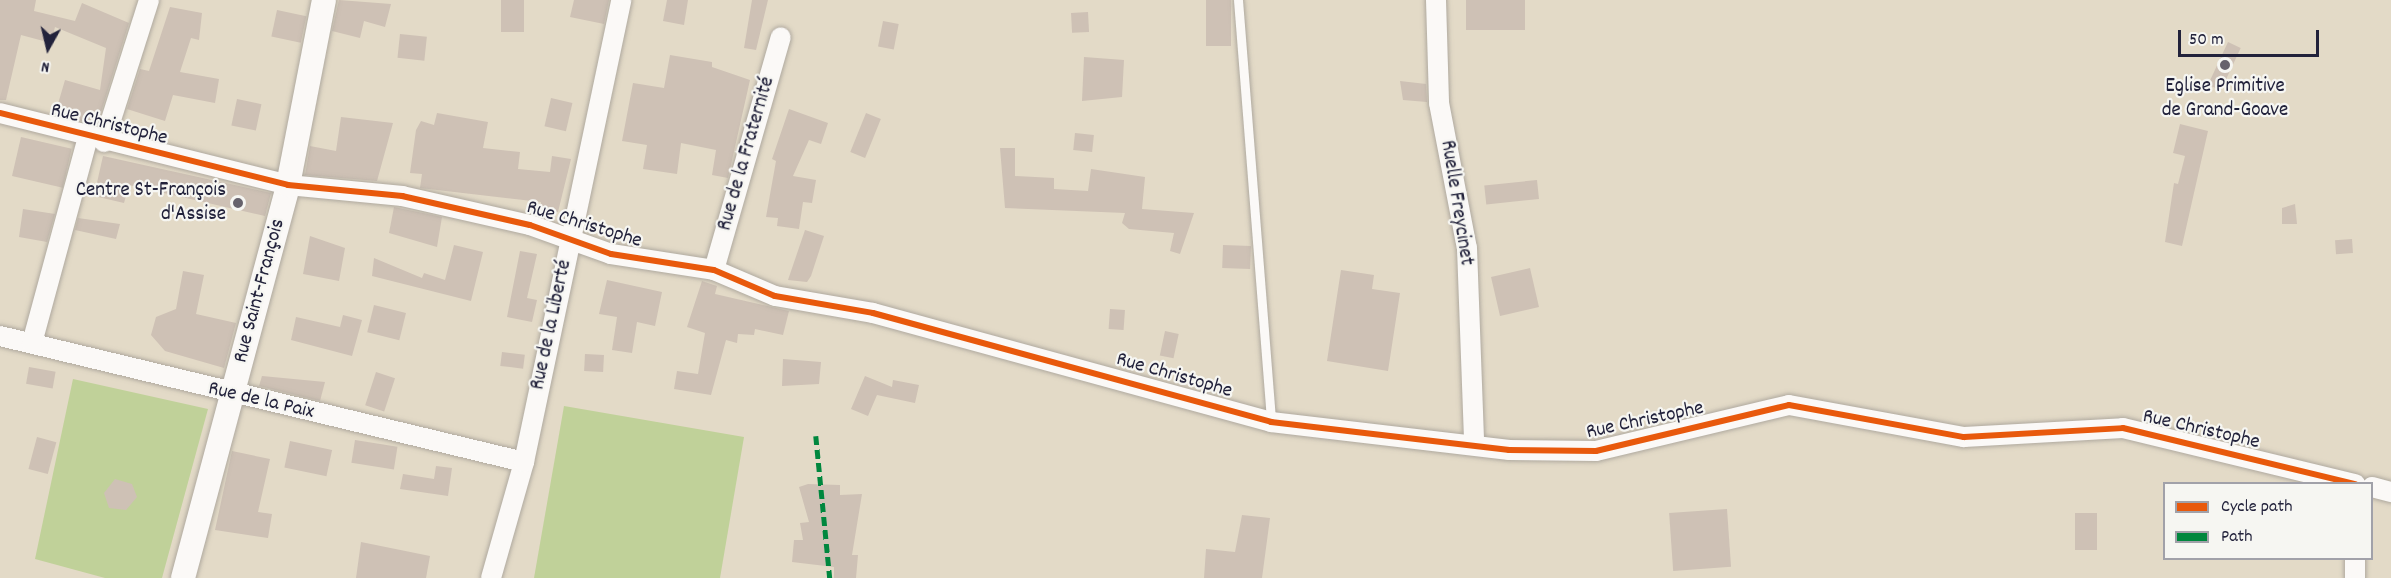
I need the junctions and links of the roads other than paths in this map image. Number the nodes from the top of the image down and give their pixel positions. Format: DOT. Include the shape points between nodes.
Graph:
graph roads {
  1 [pos="149,0"];
  2 [pos="324,0"];
  3 [pos="621,0"];
  4 [pos="1238,0"];
  5 [pos="1436,0"];
  6 [pos="781,38"];
  7 [pos="0,113"];
  8 [pos="96,139"];
  9 [pos="288,185"];
  10 [pos="570,237"];
  11 [pos="714,270"];
  12 [pos="0,336"];
  13 [pos="32,343"];
  14 [pos="232,395"];
  15 [pos="1271,422"];
  16 [pos="1474,443"];
  17 [pos="524,462"];
  18 [pos="2347,482"];
  19 [pos="2373,488"];
  20 [pos="2391,492"];
  21 [pos="2355,560"];
  22 [pos="183,578"];
  23 [pos="491,578"];
  24 [pos="2355,578"];
  1 -- 8 [label="street"];
  2 -- 9 [label="street, Rue Saint-François"];
  3 -- 10 [label="street, Rue de la Liberté"];
  4 -- 15 [label="lane"];
  5 -- 16 [label="street, Ruelle Freycinet" via="1439,103 1467,248"];
  6 -- 11 [label="street, Rue de la Fraternité"];
  7 -- 8 [label="street, Rue Christophe"];
  8 -- 9 [label="street, Rue Christophe"];
  8 -- 13 [label="street"];
  9 -- 10 [label="street, Rue Christophe" via="402,196"];
  9 -- 14 [label="street, Rue Saint-François"];
  10 -- 11 [label="street, Rue Christophe" via="611,254"];
  10 -- 17 [label="street, Rue de la Liberté"];
  11 -- 15 [label="street, Rue Christophe" via="775,296 895,318"];
  12 -- 13 [label="street, Rue de la Paix"];
  13 -- 14 [label="street, Rue de la Paix"];
  14 -- 17 [label="street, Rue de la Paix"];
  14 -- 22 [label="street, Rue Saint-François"];
  15 -- 16 [label="street, Rue Christophe"];
  16 -- 18 [label="street, Rue Christophe" via="1509,450 1596,451 1789,405 1965,437 2123,428"];
  17 -- 23 [label="street, Rue de la Liberté"];
  19 -- 20 [label="street"];
  21 -- 24 [label="street"];
}
